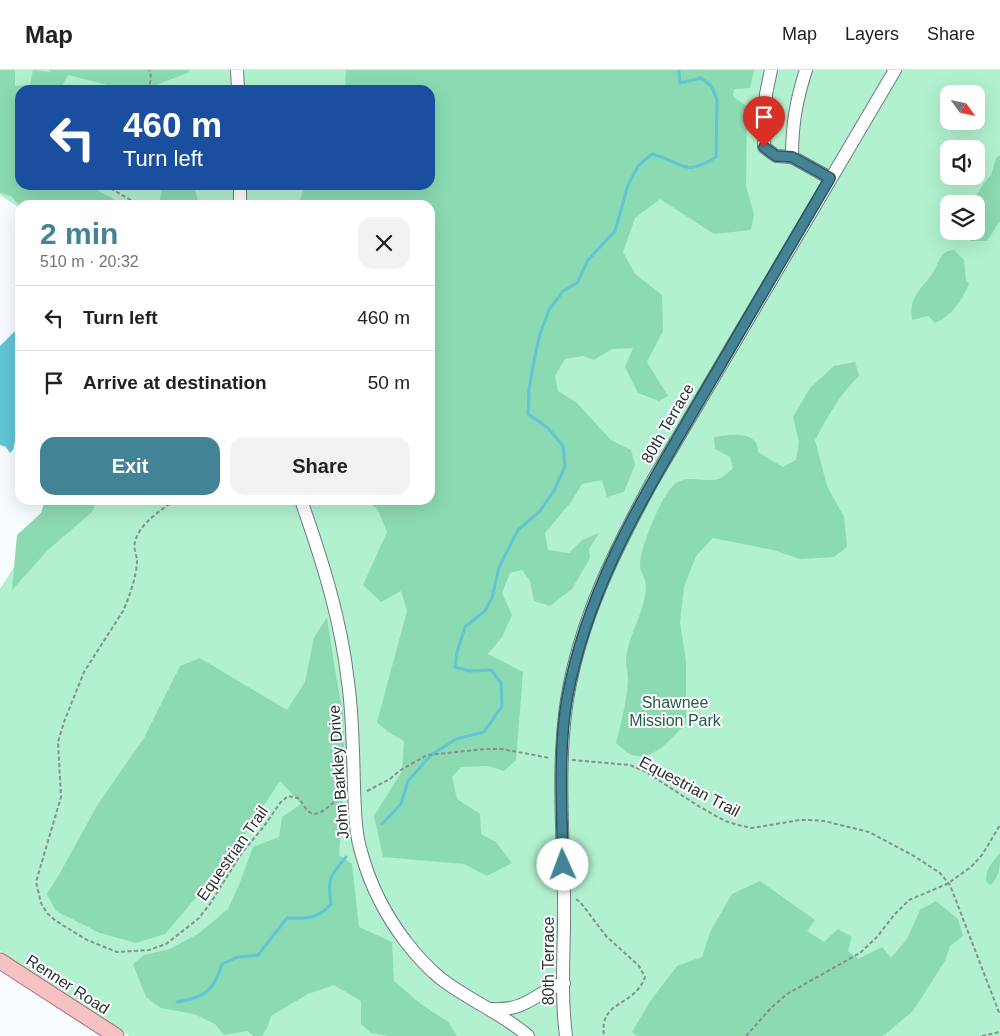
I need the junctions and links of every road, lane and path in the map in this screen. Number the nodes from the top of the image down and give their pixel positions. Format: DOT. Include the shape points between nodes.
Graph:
graph roads {
  1 [pos="149,70"];
  2 [pos="237,70"];
  3 [pos="771,70"];
  4 [pos="806,70"];
  5 [pos="895,70"];
  6 [pos="149,85"];
  7 [pos="238,85"];
  8 [pos="792,157"];
  9 [pos="830,178"];
  10 [pos="114,190"];
  11 [pos="130,200"];
  12 [pos="169,505"];
  13 [pos="303,505"];
  14 [pos="563,759"];
  15 [pos="355,794"];
  16 [pos="1000,825"];
  17 [pos="948,884"];
  18 [pos="564,898"];
  19 [pos="0,961"];
  20 [pos="564,983"];
  21 [pos="489,1009"];
  22 [pos="1000,1014"];
  23 [pos="1000,1032"];
  24 [pos="116,1036"];
  25 [pos="528,1036"];
  26 [pos="566,1036"];
  27 [pos="604,1036"];
  28 [pos="746,1036"];
  29 [pos="982,1036"];
  1 -- 6 [label="path"];
  2 -- 7 [label="street"];
  3 -- 8 [label="street" via="766,94 764,147 776,156"];
  4 -- 8 [label="street" via="795,107"];
  5 -- 9 [label="street, 80th Terrace"];
  8 -- 9 [label="street"];
  9 -- 14 [label="street, 80th Terrace" via="652,482 606,570 588,616 567,699"];
  10 -- 11 [label="path"];
  12 -- 15 [label="path, Equestrian Trail" via="148,521 135,541 137,560 128,600 84,672 58,742 61,797 36,882 47,913 87,940 117,952 149,950 166,944 198,919 241,854 288,796 298,798 309,812 319,814 339,798"];
  13 -- 15 [label="street, John Barkley Drive" via="331,592 342,642"];
  14 -- 15 [label="path, Equestrian Trail" via="502,749 427,754 390,779"];
  14 -- 17 [label="path, Equestrian Trail" via="636,767 717,817 738,825 752,828 810,820 869,832 940,873"];
  14 -- 18 [label="street, 80th Terrace"];
  15 -- 21 [label="street, John Barkley Drive" via="361,855 370,882 386,912 407,943 440,978"];
  16 -- 17 [label="path" via="982,855"];
  17 -- 22 [label="path, Equestrian Trail"];
  17 -- 28 [label="path" via="909,900 860,953 787,994"];
  18 -- 20 [label="street, 80th Terrace"];
  18 -- 27 [label="path" via="582,903 606,936 639,966 645,977 635,993 606,1014 602,1025"];
  19 -- 24 [label="main road, Renner Road"];
  20 -- 21 [label="street" via="517,1008"];
  20 -- 26 [label="street, 80th Terrace"];
  21 -- 25 [label="street, John Barkley Drive"];
  23 -- 29 [label="path"];
}
